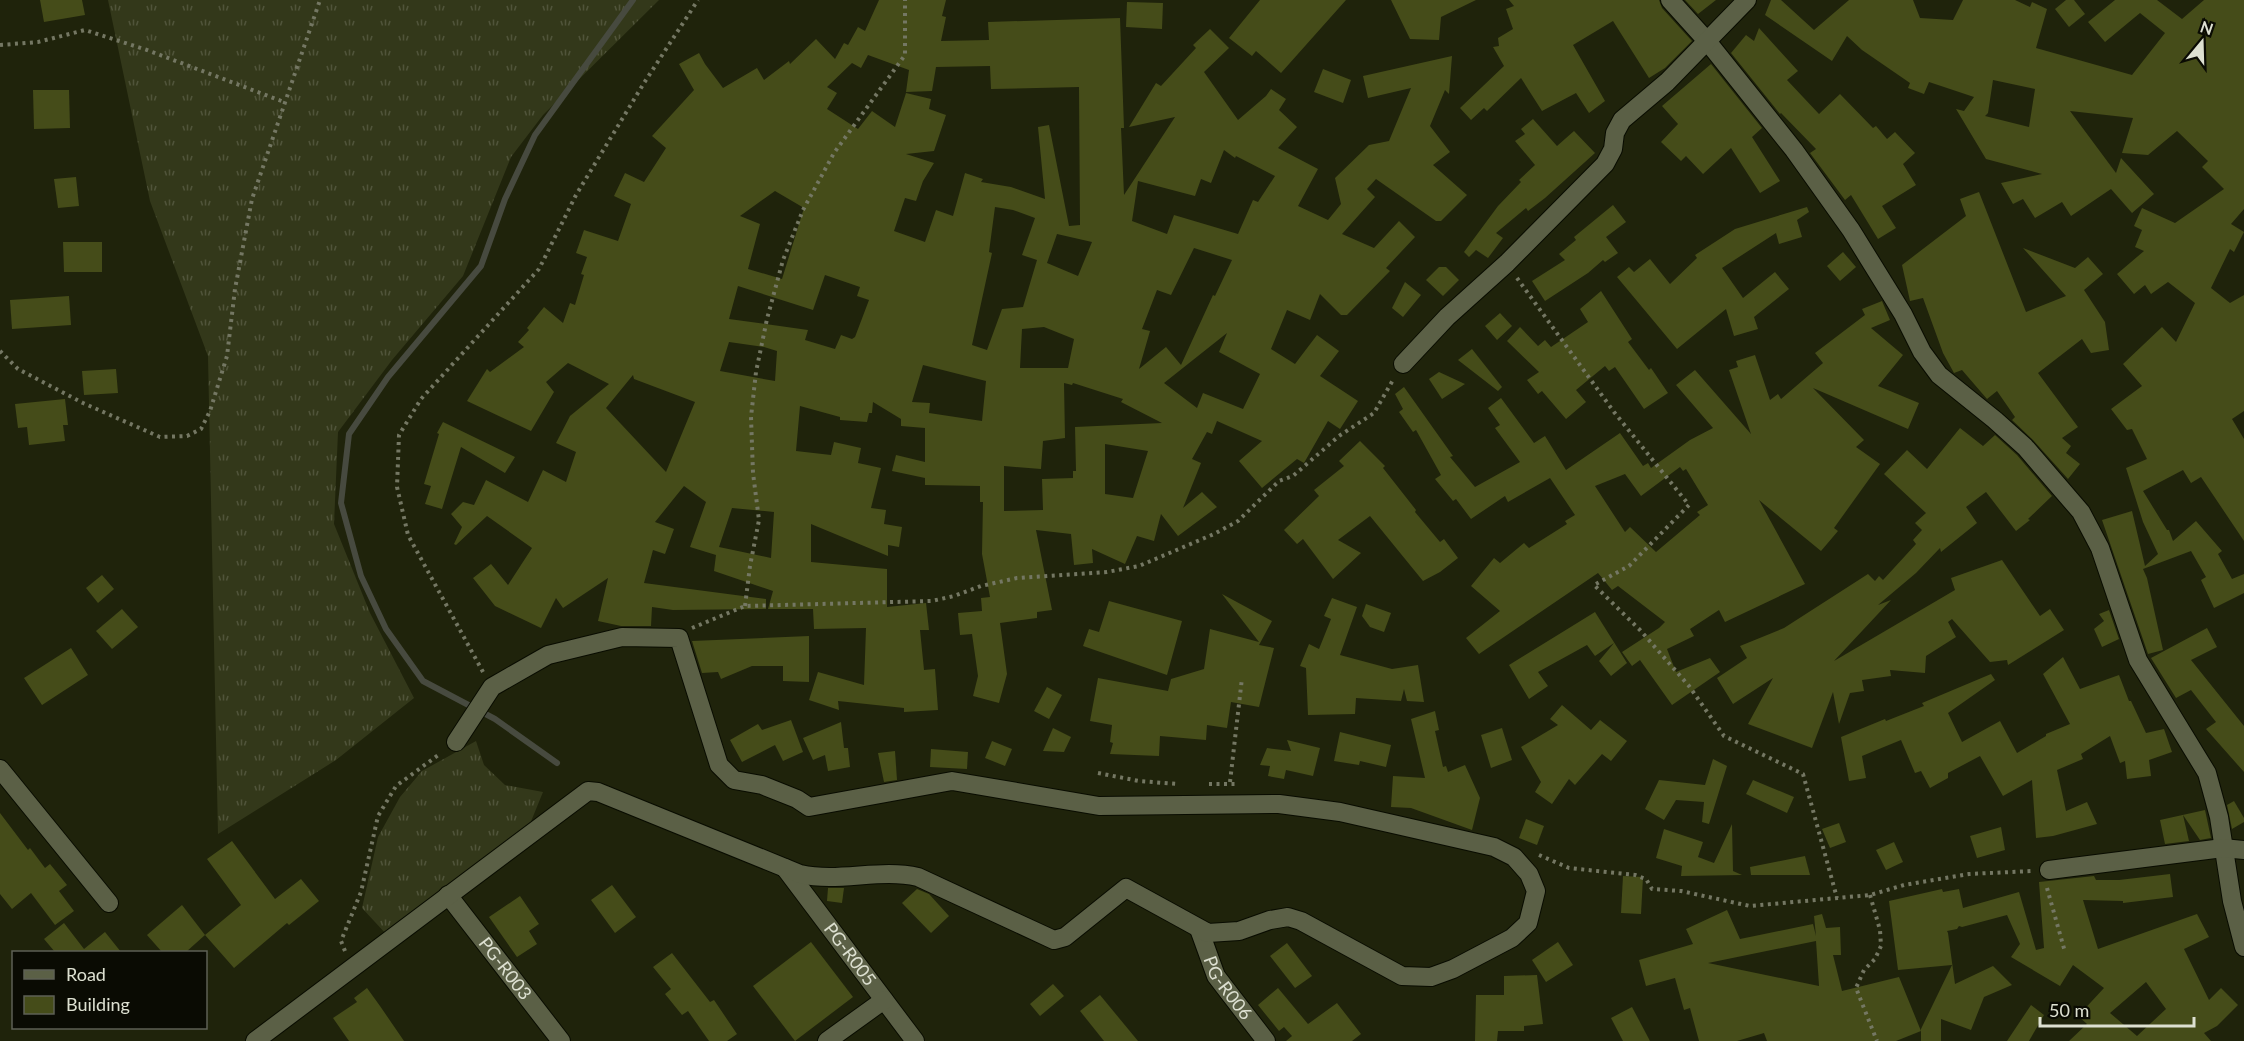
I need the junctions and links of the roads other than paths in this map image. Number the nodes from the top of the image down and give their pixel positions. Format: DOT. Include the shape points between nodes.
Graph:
graph roads {
  1 [pos="1670,0"];
  2 [pos="1747,0"];
  3 [pos="1707,41"];
  4 [pos="1403,364"];
  5 [pos="456,742"];
  6 [pos="0,770"];
  7 [pos="2223,848"];
  8 [pos="2244,850"];
  9 [pos="785,868"];
  10 [pos="2049,870"];
  11 [pos="448,895"];
  12 [pos="109,903"];
  13 [pos="1199,929"];
  14 [pos="2244,947"];
  15 [pos="884,999"];
  16 [pos="255,1041"];
  17 [pos="561,1041"];
  18 [pos="827,1041"];
  19 [pos="915,1041"];
  20 [pos="1266,1041"];
  1 -- 3 [label="street"];
  2 -- 3 [label="street"];
  3 -- 4 [label="street" via="1622,120 1605,164"];
  3 -- 7 [label="street" via="1794,150 1851,230 1939,375 2025,447 2081,512 2100,548 2138,660 2206,773"];
  5 -- 13 [label="street" via="492,687 548,655 622,637 679,638 719,765 734,780 762,785 809,807 952,781 1099,806 1279,804 1340,812 1494,847 1514,857 1529,874 1536,891 1528,923 1512,938 1431,977 1402,976 1288,916 1239,931 1208,933"];
  6 -- 12 [label="street"];
  7 -- 8 [label="street"];
  7 -- 10 [label="street"];
  7 -- 14 [label="street"];
  9 -- 11 [label="street" via="588,791"];
  9 -- 13 [label="street" via="822,877 904,873 1054,940 1065,937 1126,888"];
  9 -- 15 [label="street, PG-R005"];
  11 -- 16 [label="street"];
  11 -- 17 [label="street, PG-R003"];
  13 -- 20 [label="street, PG-R006" via="1216,976"];
  15 -- 18 [label="street"];
  15 -- 19 [label="street, PG-R005"];
}
